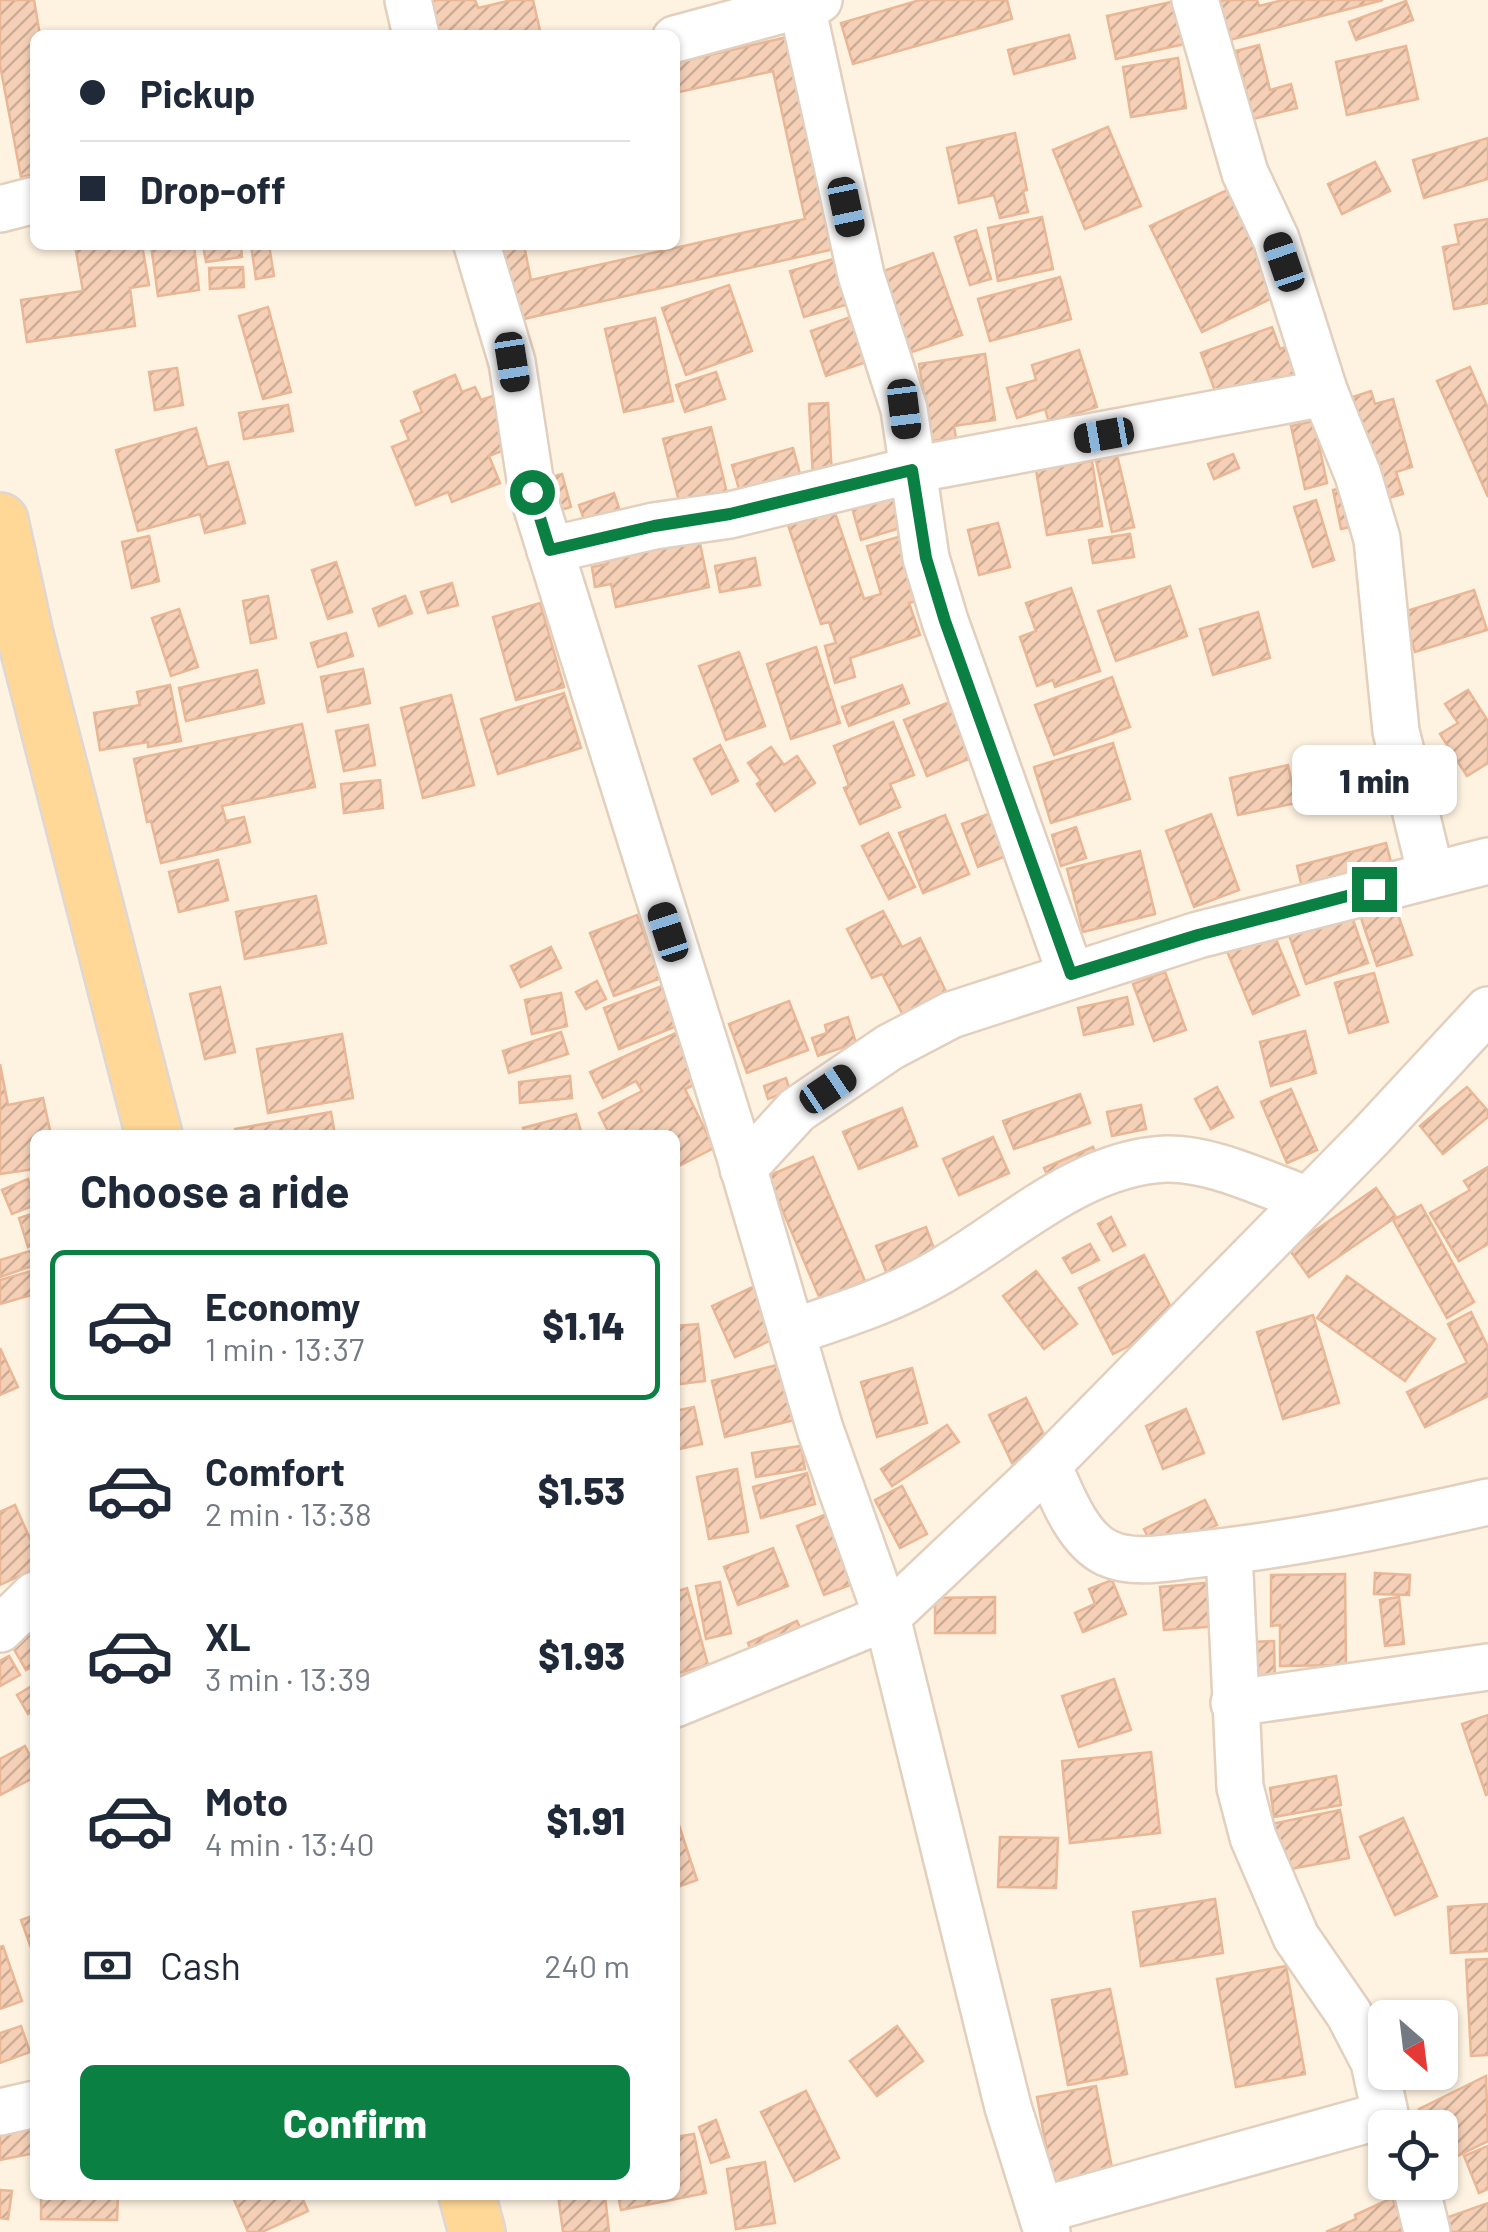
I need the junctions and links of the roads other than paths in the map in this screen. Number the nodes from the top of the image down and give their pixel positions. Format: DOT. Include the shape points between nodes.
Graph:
graph roads {
  1 [pos="408,0"];
  2 [pos="1196,0"];
  3 [pos="789,5"];
  4 [pos="415,30"];
  5 [pos="680,38"];
  6 [pos="30,201"];
  7 [pos="0,209"];
  8 [pos="478,250"];
  9 [pos="1324,393"];
  10 [pos="912,470"];
  11 [pos="0,521"];
  12 [pos="550,550"];
  13 [pos="1488,861"];
  14 [pos="1431,875"];
  15 [pos="1071,974"];
  16 [pos="1488,1010"];
  17 [pos="153,1130"];
  18 [pos="743,1168"];
  19 [pos="1306,1198"];
  20 [pos="792,1332"];
  21 [pos="1048,1465"];
  22 [pos="1488,1502"];
  23 [pos="1228,1552"];
  24 [pos="30,1600"];
  25 [pos="887,1618"];
  26 [pos="0,1628"];
  27 [pos="1488,1667"];
  28 [pos="680,1702"];
  29 [pos="1234,1703"];
  30 [pos="30,2105"];
  31 [pos="1385,2110"];
  32 [pos="0,2112"];
  33 [pos="1368,2120"];
  34 [pos="468,2200"];
  35 [pos="1419,2200"];
  36 [pos="1045,2221"];
  37 [pos="477,2232"];
  38 [pos="1427,2232"];
  1 -- 4 [label="street"];
  2 -- 9 [label="street" via="1245,173 1276,239"];
  3 -- 5 [label="street"];
  3 -- 10 [label="street" via="904,409"];
  6 -- 7 [label="street"];
  8 -- 12 [label="street" via="512,362 532,492"];
  9 -- 10 [label="street"];
  9 -- 14 [label="street" via="1377,539 1396,731"];
  10 -- 12 [label="street"];
  10 -- 15 [label="street" via="926,558 945,621"];
  11 -- 17 [label="main road"];
  12 -- 18 [label="street"];
  13 -- 14 [label="street"];
  14 -- 15 [label="street"];
  15 -- 18 [label="street" via="952,1015 890,1047 797,1110"];
  16 -- 19 [label="street"];
  18 -- 20 [label="street"];
  19 -- 20 [label="street" via="1202,1164 1166,1159 1118,1167 1036,1207 888,1300"];
  19 -- 21 [label="street"];
  20 -- 25 [label="street"];
  21 -- 23 [label="street" via="1068,1509 1106,1553 1131,1559"];
  21 -- 25 [label="street"];
  22 -- 23 [label="street"];
  23 -- 29 [label="street"];
  24 -- 26 [label="street"];
  25 -- 28 [label="street"];
  25 -- 36 [label="street" via="1008,2107"];
  27 -- 29 [label="street"];
  29 -- 31 [label="street" via="1240,1787 1253,1838 1290,1925 1374,2062"];
  30 -- 32 [label="street"];
  33 -- 36 [label="street"];
  34 -- 37 [label="main road"];
  35 -- 38 [label="street"];
}
